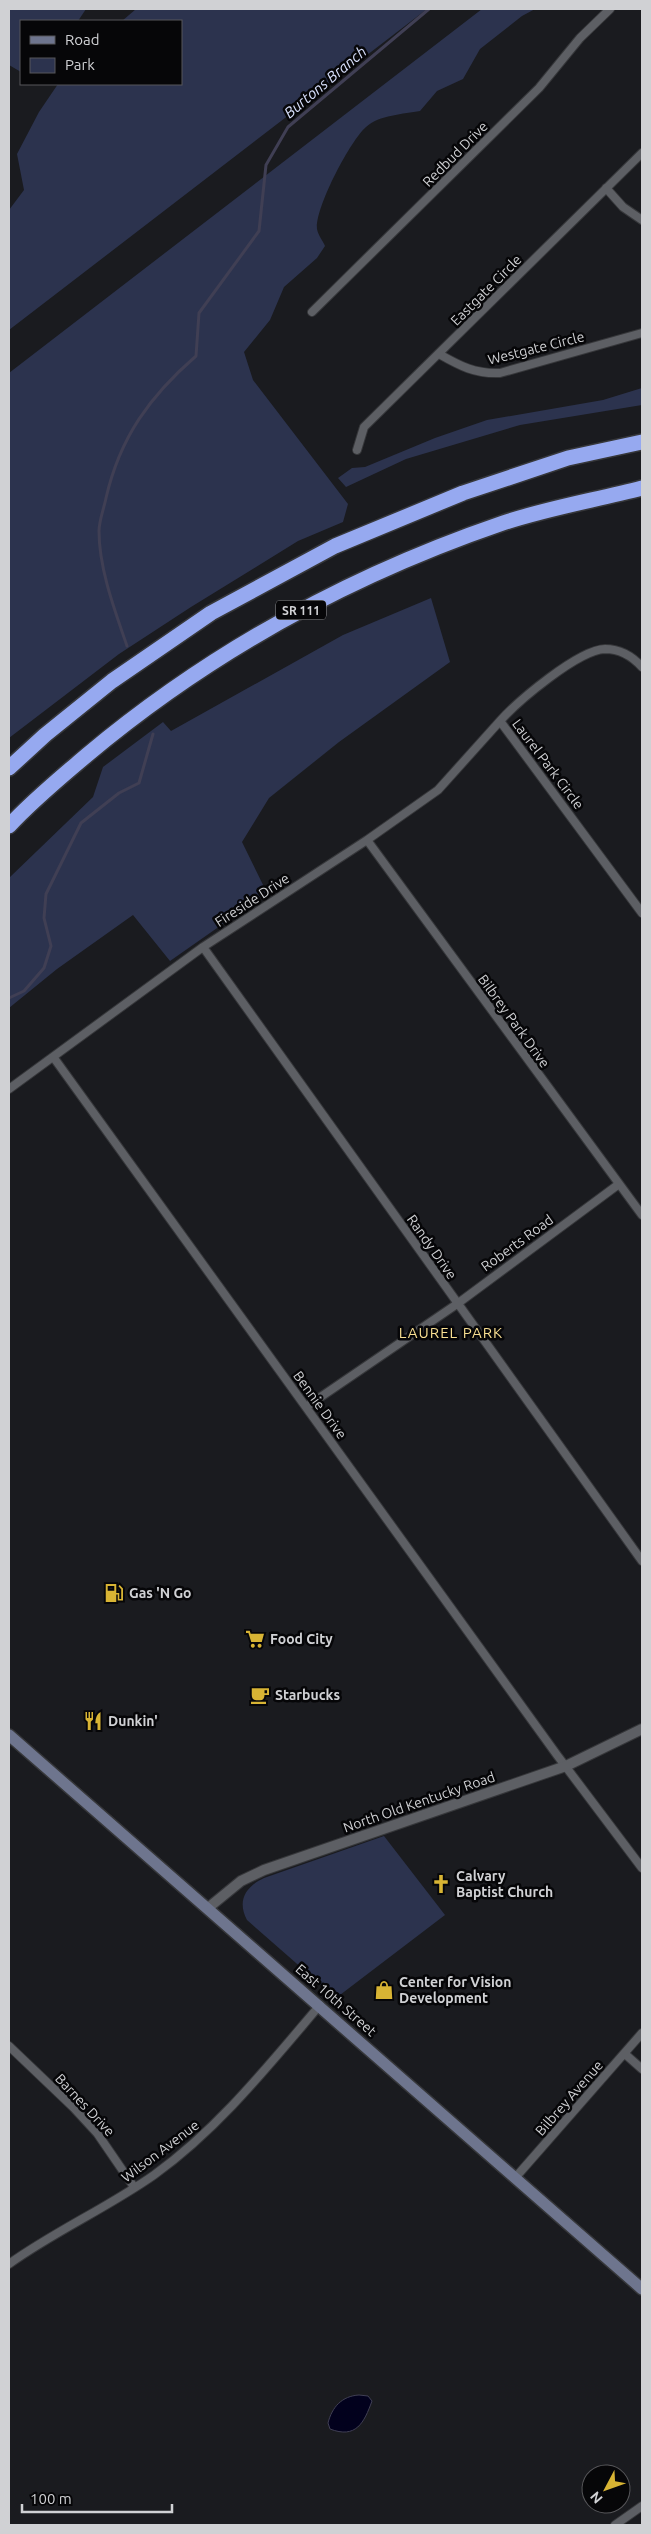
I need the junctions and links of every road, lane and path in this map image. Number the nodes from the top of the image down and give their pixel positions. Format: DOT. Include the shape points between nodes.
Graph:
graph roads {
  1 [pos="610,9"];
  2 [pos="642,153"];
  3 [pos="606,188"];
  4 [pos="642,220"];
  5 [pos="312,312"];
  6 [pos="642,333"];
  7 [pos="439,354"];
  8 [pos="642,442"];
  9 [pos="357,450"];
  10 [pos="642,488"];
  11 [pos="642,666"];
  12 [pos="500,721"];
  13 [pos="9,768"];
  14 [pos="9,826"];
  15 [pos="367,840"];
  16 [pos="642,913"];
  17 [pos="203,947"];
  18 [pos="54,1058"];
  19 [pos="9,1089"];
  20 [pos="619,1184"];
  21 [pos="642,1215"];
  22 [pos="457,1304"];
  23 [pos="306,1407"];
  24 [pos="642,1561"];
  25 [pos="642,1728"];
  26 [pos="9,1735"];
  27 [pos="566,1766"];
  28 [pos="642,1868"];
  29 [pos="208,1908"];
  30 [pos="320,2005"];
  31 [pos="642,2034"];
  32 [pos="9,2046"];
  33 [pos="625,2054"];
  34 [pos="642,2069"];
  35 [pos="515,2178"];
  36 [pos="134,2188"];
  37 [pos="9,2264"];
  38 [pos="642,2289"];
  39 [pos="642,2506"];
  40 [pos="615,2525"];
  1 -- 5 [label="street, Redbud Drive" via="580,38 539,88"];
  2 -- 3 [label="street, Eastgate Circle"];
  3 -- 4 [label="street" via="623,207"];
  3 -- 7 [label="street, Eastgate Circle"];
  6 -- 7 [label="street, Westgate Circle" via="500,373 466,370"];
  7 -- 9 [label="street, Eastgate Circle" via="364,427"];
  8 -- 13 [label="highway, SR 111" via="568,458 463,493 335,546 211,613 112,681 45,734"];
  10 -- 14 [label="highway, SR 111" via="505,523 386,567 284,619 193,674 130,719 30,804"];
  11 -- 12 [label="street, Laurel Park Circle" via="629,654 615,650 603,649 586,654 538,686"];
  12 -- 15 [label="street, Fireside Drive" via="438,790"];
  12 -- 16 [label="street, Laurel Park Circle"];
  15 -- 17 [label="street, Fireside Drive"];
  15 -- 20 [label="street, Bilbrey Park Drive"];
  17 -- 18 [label="street, Fireside Drive"];
  17 -- 22 [label="street, Randy Drive"];
  18 -- 19 [label="street, Fireside Drive"];
  18 -- 23 [label="street, Bennie Drive"];
  20 -- 21 [label="street, Bilbrey Park Drive"];
  20 -- 22 [label="street, Roberts Road"];
  22 -- 23 [label="street, Roberts Road"];
  22 -- 24 [label="street, Randy Drive"];
  23 -- 27 [label="street, Bennie Drive"];
  25 -- 27 [label="street, North Old Kentucky Road"];
  26 -- 29 [label="main road, East 10th Street"];
  27 -- 28 [label="street, Bennie Drive"];
  27 -- 29 [label="street, North Old Kentucky Road" via="264,1870 241,1880"];
  29 -- 30 [label="main road, East 10th Street"];
  30 -- 35 [label="main road, East 10th Street"];
  30 -- 36 [label="street, Wilson Avenue" via="242,2097 181,2155"];
  31 -- 33 [label="street, Bilbrey Avenue"];
  32 -- 36 [label="street, Barnes Drive" via="97,2133"];
  33 -- 34 [label="street"];
  33 -- 35 [label="street, Bilbrey Avenue"];
  35 -- 38 [label="main road, East 10th Street"];
  36 -- 37 [label="street, Wilson Avenue"];
  39 -- 40 [label="street"];
}
